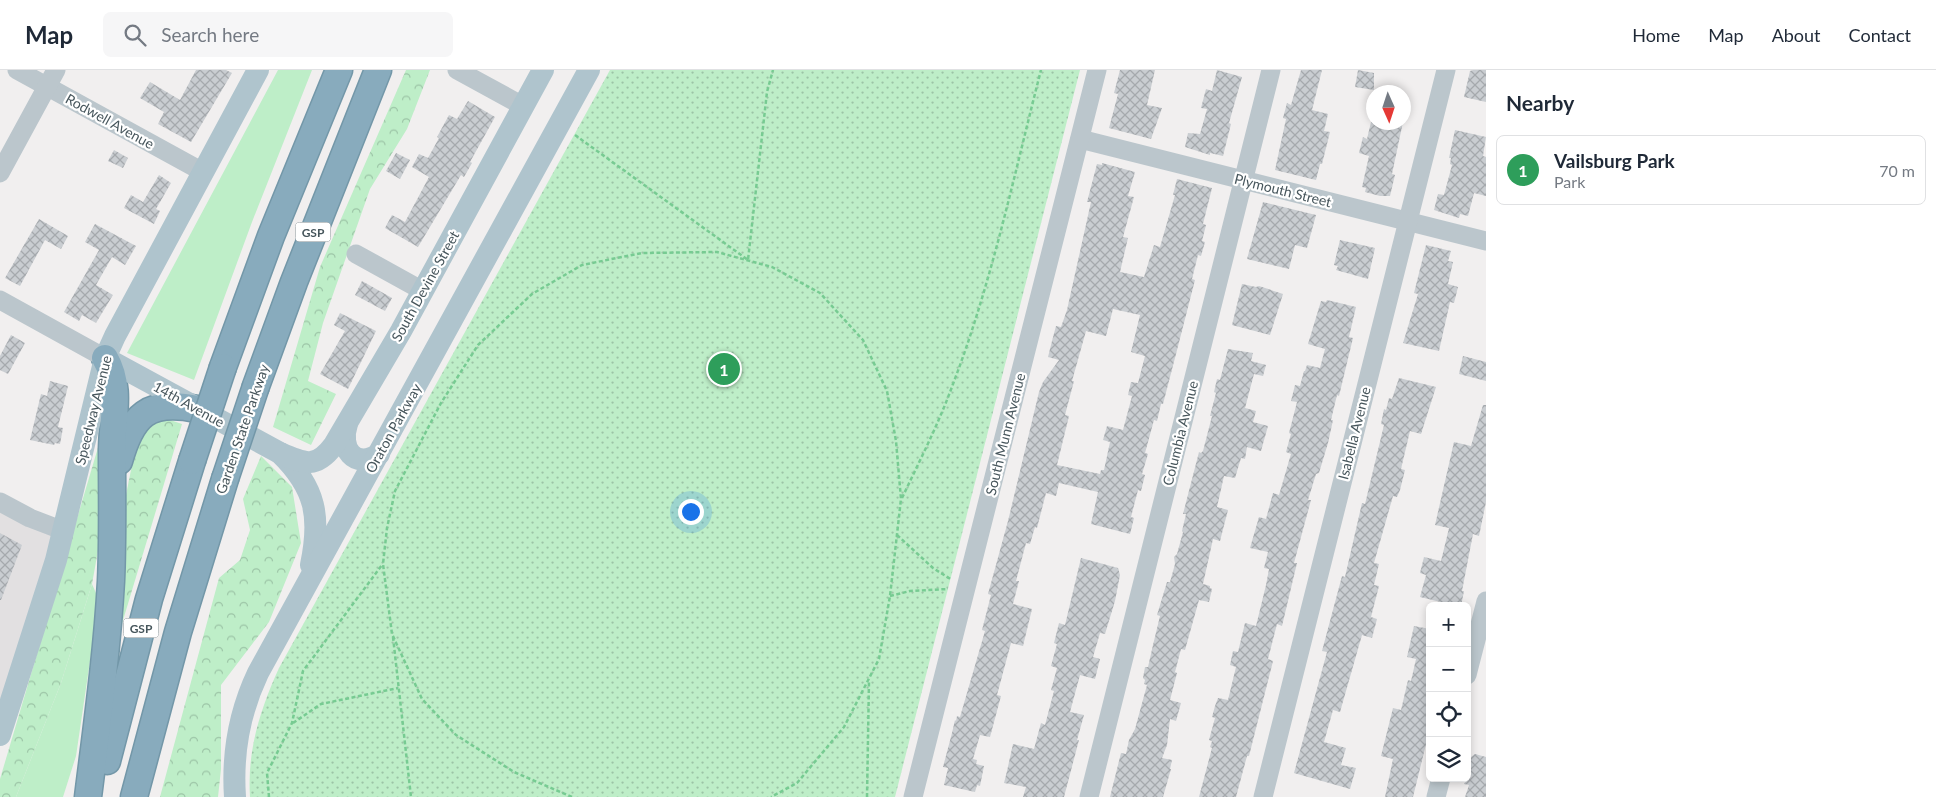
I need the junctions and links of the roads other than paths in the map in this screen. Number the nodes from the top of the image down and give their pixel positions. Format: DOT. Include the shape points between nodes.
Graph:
graph roads {
  1 [pos="17,70"];
  2 [pos="339,70"];
  3 [pos="378,70"];
  4 [pos="458,70"];
  5 [pos="543,70"];
  6 [pos="589,70"];
  7 [pos="1097,70"];
  8 [pos="1271,70"];
  9 [pos="1446,70"];
  10 [pos="255,75"];
  11 [pos="52,78"];
  12 [pos="523,106"];
  13 [pos="1080,139"];
  14 [pos="204,172"];
  15 [pos="0,173"];
  16 [pos="1243,180"];
  17 [pos="1408,222"];
  18 [pos="1486,241"];
  19 [pos="356,254"];
  20 [pos="422,291"];
  21 [pos="0,300"];
  22 [pos="105,358"];
  23 [pos="197,409"];
  24 [pos="347,424"];
  25 [pos="280,453"];
  26 [pos="379,454"];
  27 [pos="112,498"];
  28 [pos="0,502"];
  29 [pos="64,531"];
  30 [pos="307,583"];
  31 [pos="1486,601"];
  32 [pos="1471,659"];
  33 [pos="0,735"];
  34 [pos="234,757"];
  35 [pos="1440,782"];
  36 [pos="88,797"];
  37 [pos="98,797"];
  38 [pos="134,797"];
  39 [pos="230,797"];
  40 [pos="235,797"];
  41 [pos="914,797"];
  42 [pos="1089,797"];
  43 [pos="1263,797"];
  44 [pos="1436,797"];
  1 -- 11 [label="street, Rodwell Avenue"];
  2 -- 37 [label="highway, GSP, bridge" via="222,367 164,547"];
  3 -- 38 [label="highway, Garden State Parkway / GSP, bridge" via="256,386 176,641"];
  4 -- 12 [label="street"];
  5 -- 12 [label="main road, South Devine Street"];
  6 -- 26 [label="main road, Oraton Parkway"];
  7 -- 13 [label="street, South Munn Avenue"];
  8 -- 16 [label="street, Columbia Avenue"];
  9 -- 17 [label="street, Isabella Avenue"];
  10 -- 14 [label="main road, Speedway Avenue"];
  11 -- 14 [label="street, Rodwell Avenue"];
  11 -- 15 [label="street"];
  12 -- 20 [label="main road, South Devine Street"];
  13 -- 16 [label="street, Plymouth Street"];
  13 -- 41 [label="street, South Munn Avenue"];
  14 -- 22 [label="main road, Speedway Avenue"];
  16 -- 17 [label="street, Plymouth Street"];
  16 -- 42 [label="street, Columbia Avenue"];
  17 -- 18 [label="street, Plymouth Street"];
  17 -- 43 [label="street, Isabella Avenue"];
  19 -- 20 [label="street"];
  20 -- 24 [label="main road, South Devine Street"];
  21 -- 22 [label="street, 14th Avenue"];
  22 -- 23 [label="main road, 14th Avenue"];
  22 -- 27 [label="highway" via="116,388"];
  22 -- 29 [label="main road, Speedway Avenue"];
  23 -- 25 [label="main road, 14th Avenue"];
  23 -- 27 [label="highway" via="174,405 157,407 138,420 124,444"];
  24 -- 25 [label="main road, South Devine Street" via="320,460 300,461"];
  24 -- 26 [label="main road" via="344,438 350,453 360,459"];
  25 -- 30 [label="main road, 14th Avenue" via="303,480 315,509 315,540"];
  26 -- 30 [label="main road, Oraton Parkway"];
  27 -- 36 [label="highway" via="106,650"];
  28 -- 29 [label="street"];
  29 -- 33 [label="main road, Speedway Avenue"];
  30 -- 34 [label="main road, Oraton Parkway" via="251,687 240,719"];
  31 -- 32 [label="street"];
  34 -- 39 [label="main road"];
  34 -- 40 [label="main road, Oraton Parkway"];
  35 -- 44 [label="street"];
}
